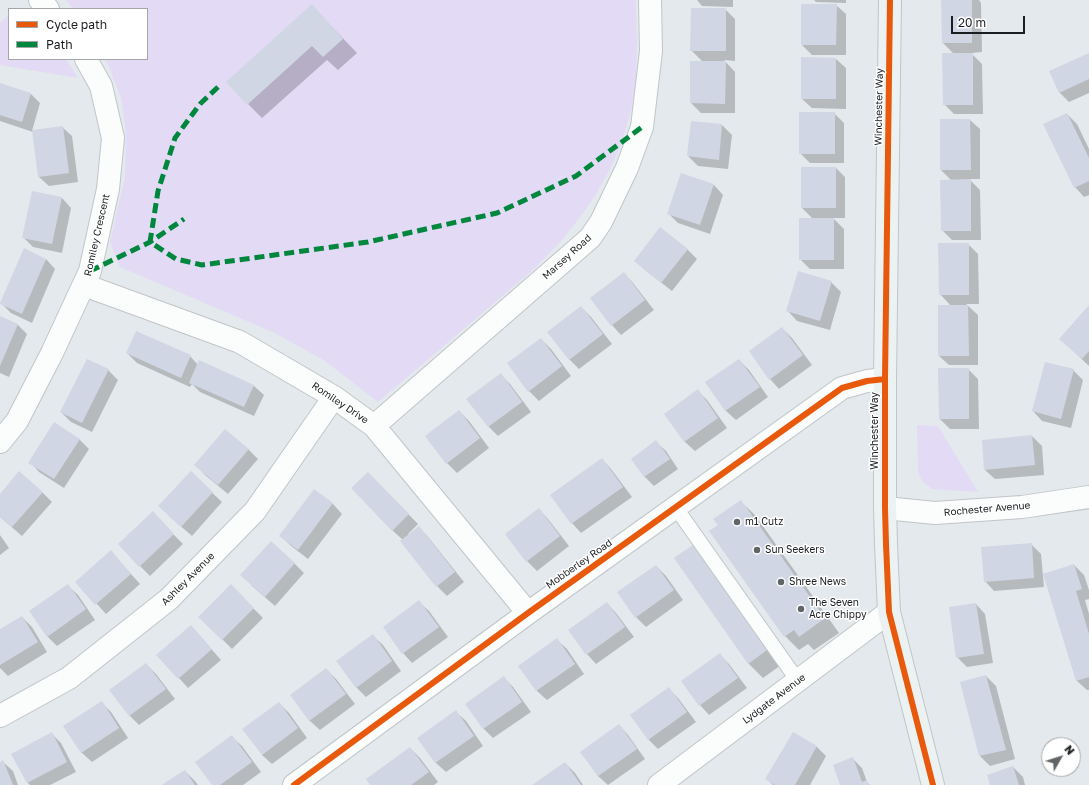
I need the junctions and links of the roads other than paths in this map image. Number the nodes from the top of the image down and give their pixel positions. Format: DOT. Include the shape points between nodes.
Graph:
graph roads {
  1 [pos="40,0"];
  2 [pos="650,0"];
  3 [pos="890,0"];
  4 [pos="47,8"];
  5 [pos="87,60"];
  6 [pos="84,285"];
  7 [pos="885,379"];
  8 [pos="334,397"];
  9 [pos="374,426"];
  10 [pos="0,442"];
  11 [pos="1089,497"];
  12 [pos="676,508"];
  13 [pos="885,508"];
  14 [pos="890,612"];
  15 [pos="528,613"];
  16 [pos="798,681"];
  17 [pos="0,716"];
  18 [pos="294,785"];
  19 [pos="659,785"];
  20 [pos="933,785"];
  1 -- 4 [label="street"];
  2 -- 9 [label="street, Marsey Road" via="651,51 642,127 627,168 601,222 590,238"];
  3 -- 7 [label="street, Winchester Way"];
  5 -- 6 [label="street, Romiley Crescent" via="101,86 113,138 108,189 90,271"];
  6 -- 8 [label="street, Romiley Drive" via="240,342"];
  6 -- 10 [label="street, Romiley Crescent" via="17,422"];
  7 -- 12 [label="street, Mobberley Road" via="842,388"];
  7 -- 13 [label="street, Winchester Way"];
  8 -- 9 [label="street, Romiley Drive"];
  8 -- 17 [label="street, Ashley Avenue" via="255,511 170,600 69,678"];
  9 -- 15 [label="street, Romiley Drive"];
  11 -- 13 [label="street, Rochester Avenue" via="1022,507 934,513"];
  12 -- 15 [label="street, Mobberley Road"];
  12 -- 16 [label="lane"];
  13 -- 14 [label="street, Winchester Way"];
  14 -- 16 [label="street, Lydgate Avenue"];
  14 -- 20 [label="street, Winchester Way"];
  15 -- 18 [label="street, Mobberley Road"];
  16 -- 19 [label="street, Lydgate Avenue"];
}
